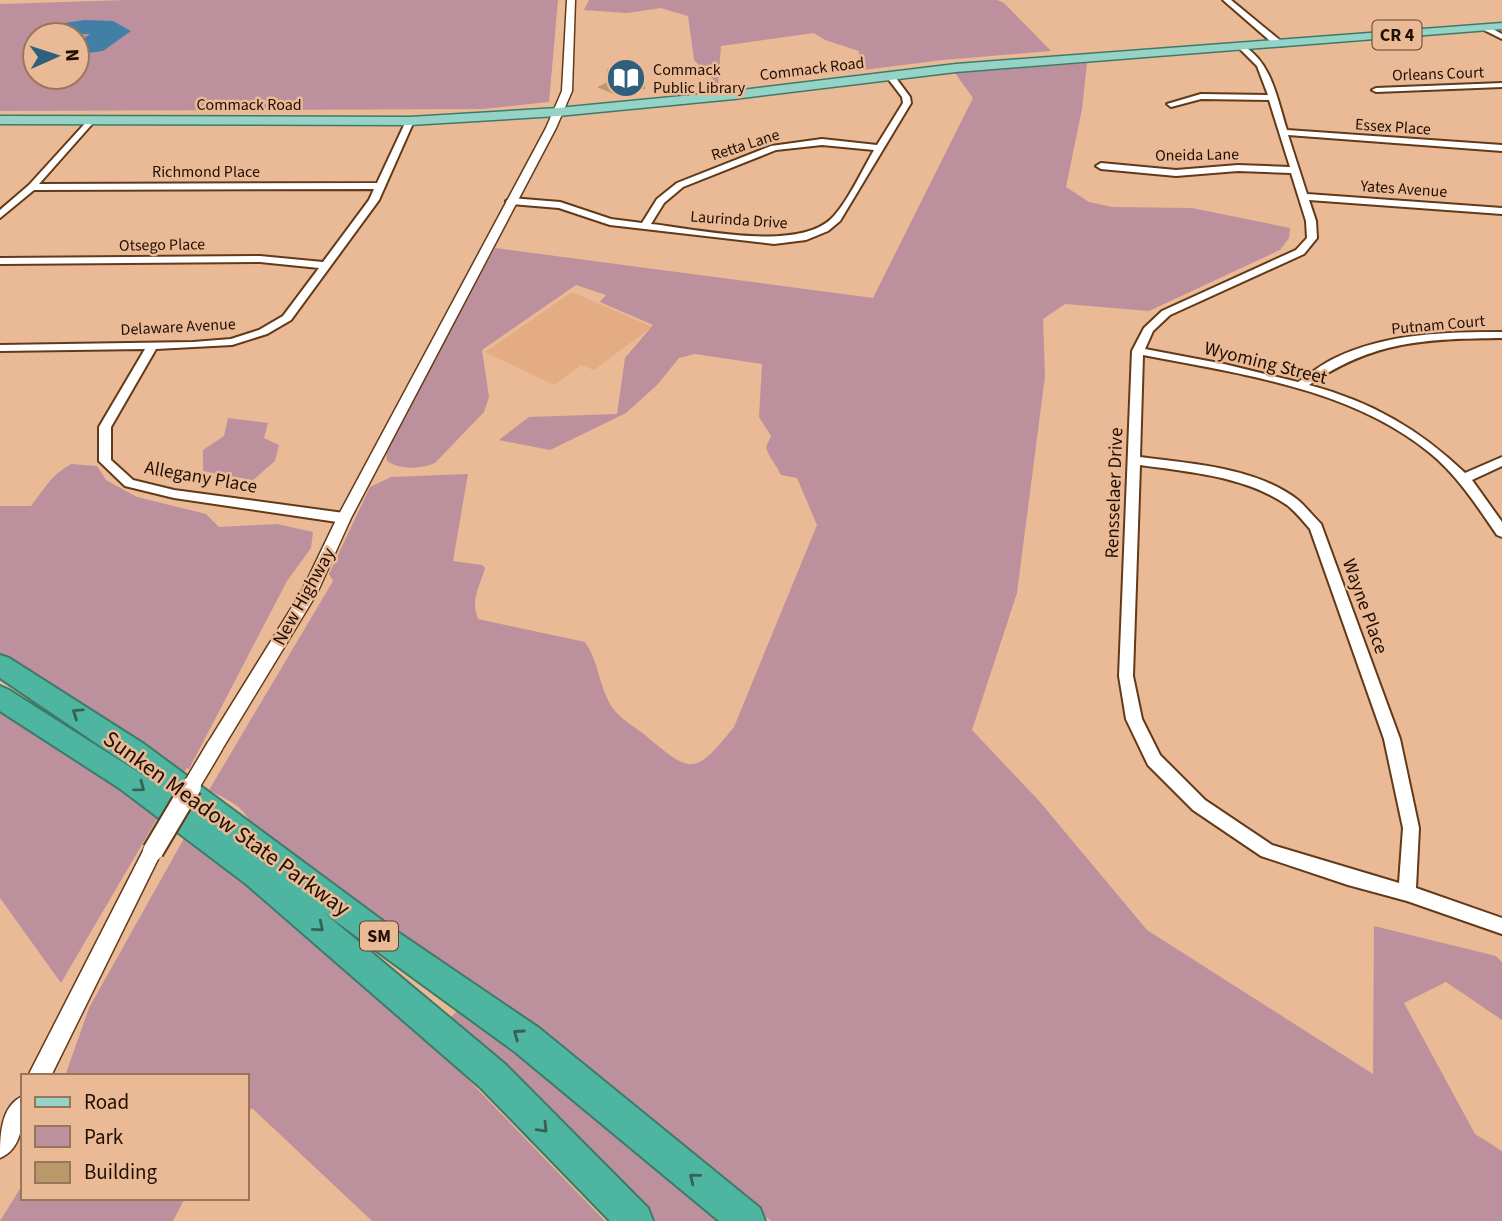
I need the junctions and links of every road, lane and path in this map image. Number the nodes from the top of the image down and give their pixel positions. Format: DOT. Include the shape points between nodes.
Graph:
graph roads {
  1 [pos="571,0"];
  2 [pos="1227,0"];
  3 [pos="1502,26"];
  4 [pos="1487,28"];
  5 [pos="1502,37"];
  6 [pos="1279,44"];
  7 [pos="1242,47"];
  8 [pos="890,76"];
  9 [pos="1502,85"];
  10 [pos="1376,90"];
  11 [pos="1272,98"];
  12 [pos="1171,104"];
  13 [pos="558,112"];
  14 [pos="0,120"];
  15 [pos="90,121"];
  16 [pos="410,121"];
  17 [pos="1283,132"];
  18 [pos="878,148"];
  19 [pos="1502,148"];
  20 [pos="1101,166"];
  21 [pos="1294,170"];
  22 [pos="381,186"];
  23 [pos="32,187"];
  24 [pos="1304,197"];
  25 [pos="511,201"];
  26 [pos="1502,211"];
  27 [pos="0,215"];
  28 [pos="646,226"];
  29 [pos="0,261"];
  30 [pos="325,265"];
  31 [pos="1502,335"];
  32 [pos="153,345"];
  33 [pos="0,348"];
  34 [pos="1138,351"];
  35 [pos="1302,385"];
  36 [pos="1134,460"];
  37 [pos="1502,461"];
  38 [pos="1464,479"];
  39 [pos="344,518"];
  40 [pos="1502,532"];
  41 [pos="0,665"];
  42 [pos="0,697"];
  43 [pos="1407,893"];
  44 [pos="1502,926"];
  45 [pos="39,1074"];
  46 [pos="21,1110"];
  47 [pos="0,1147"];
  48 [pos="635,1221"];
  49 [pos="747,1221"];
  1 -- 13 [label="street, New Highway" via="567,92"];
  2 -- 6 [label="street"];
  3 -- 4 [label="main road, Commack Road / CR 4"];
  4 -- 5 [label="street"];
  4 -- 6 [label="main road, Commack Road / CR 4"];
  6 -- 7 [label="main road, Commack Road / CR 4"];
  7 -- 8 [label="main road, Commack Road / CR 4"];
  7 -- 11 [label="street" via="1260,65"];
  8 -- 13 [label="main road, Commack Road / CR 4"];
  8 -- 18 [label="street, Laurinda Drive" via="907,103"];
  9 -- 10 [label="street, Orleans Court"];
  11 -- 12 [label="street" via="1200,96"];
  11 -- 17 [label="street"];
  13 -- 16 [label="main road, Commack Road / CR 4"];
  13 -- 25 [label="street, New Highway"];
  14 -- 15 [label="main road, Commack Road / CR 4"];
  15 -- 16 [label="main road, Commack Road / CR 4"];
  15 -- 23 [label="street"];
  16 -- 22 [label="street, Delaware Avenue"];
  17 -- 19 [label="street, Essex Place"];
  17 -- 21 [label="street"];
  18 -- 28 [label="street, Retta Lane" via="822,142 774,148 680,185 660,201"];
  18 -- 28 [label="street, Laurinda Drive" via="837,219 803,238 751,239"];
  20 -- 21 [label="street, Oneida Lane" via="1176,173"];
  21 -- 24 [label="street"];
  22 -- 23 [label="street, Richmond Place"];
  22 -- 30 [label="street, Delaware Avenue"];
  23 -- 27 [label="street"];
  24 -- 26 [label="street, Yates Avenue"];
  24 -- 34 [label="street" via="1312,238 1300,251 1166,313 1148,330"];
  25 -- 28 [label="street, Laurinda Drive" via="560,205 610,222"];
  25 -- 39 [label="street, New Highway"];
  29 -- 30 [label="street, Otsego Place" via="260,259"];
  30 -- 32 [label="street, Delaware Avenue" via="287,318 263,332 232,342"];
  31 -- 35 [label="street, Putnam Court" via="1401,341 1338,361"];
  32 -- 33 [label="street, Delaware Avenue"];
  32 -- 39 [label="street, Allegany Place" via="105,427 105,461 129,483 174,494"];
  34 -- 35 [label="street, Wyoming Street"];
  34 -- 36 [label="street, Rensselaer Drive"];
  35 -- 38 [label="street, Wyoming Street" via="1401,427"];
  36 -- 43 [label="street, Wayne Place" via="1254,485 1293,503 1316,527 1395,750 1411,828"];
  36 -- 43 [label="street, Rensselaer Drive" via="1126,676 1134,719 1154,760 1199,805 1267,851"];
  37 -- 38 [label="street"];
  38 -- 40 [label="street, Wyoming Street"];
  39 -- 45 [label="street, New Highway, bridge" via="309,593 153,851"];
  49 -- 41 [label="highway, Sunken Meadow State Parkway / SM, one-way" via="527,1040 391,945 134,752"];
  42 -- 48 [label="highway, Sunken Meadow State Parkway / SM, one-way" via="130,780 256,874 493,1076"];
  43 -- 44 [label="street, Rensselaer Drive"];
  46 -- 47 [label="street"];
}
